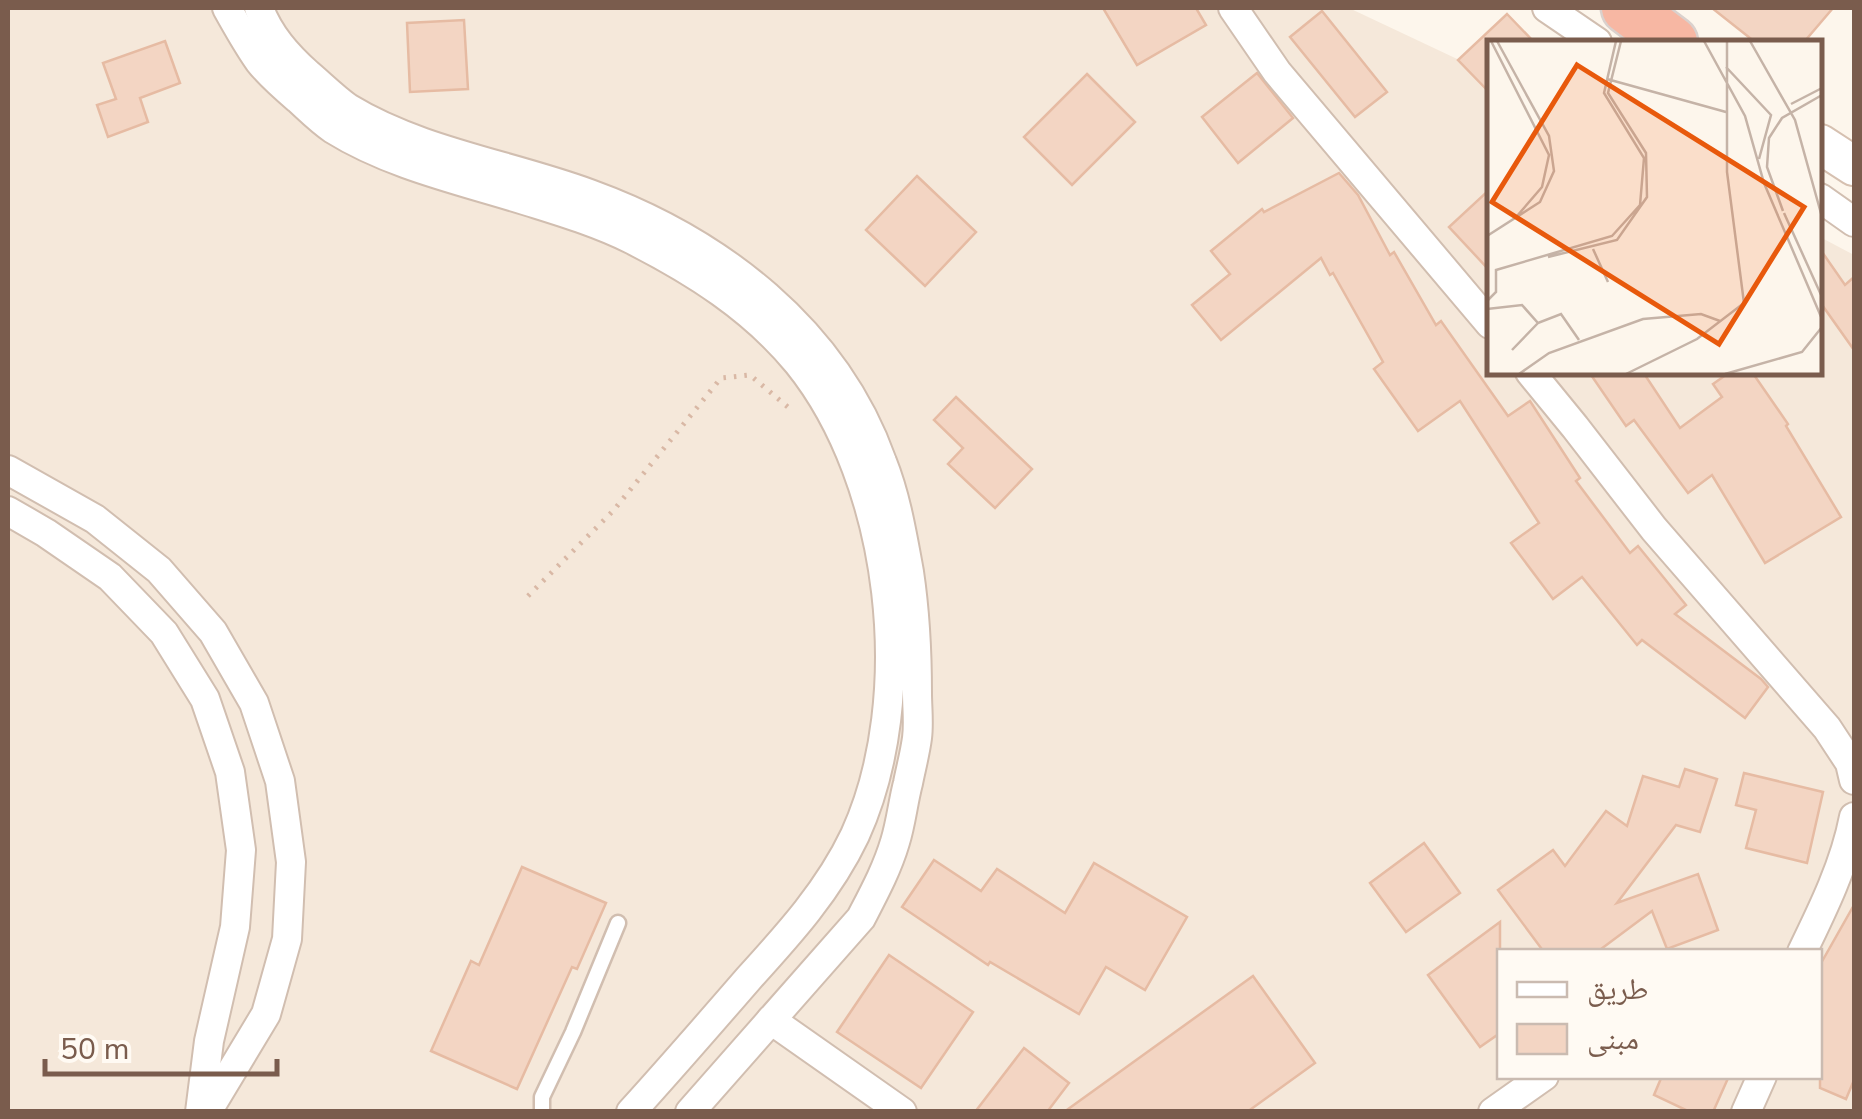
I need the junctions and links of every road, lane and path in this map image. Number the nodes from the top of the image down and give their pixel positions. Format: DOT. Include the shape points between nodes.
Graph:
graph roads {
  1 [pos="227,8"];
  2 [pos="259,8"];
  3 [pos="1233,8"];
  4 [pos="1547,8"];
  5 [pos="1627,8"];
  6 [pos="1669,8"];
  7 [pos="1594,40"];
  8 [pos="1669,40"];
  9 [pos="1708,40"];
  10 [pos="1822,145"];
  11 [pos="1854,166"];
  12 [pos="1822,199"];
  13 [pos="1854,222"];
  14 [pos="1487,320"];
  15 [pos="1532,375"];
  16 [pos="794,412"];
  17 [pos="8,470"];
  18 [pos="8,511"];
  19 [pos="528,596"];
  20 [pos="1854,780"];
  21 [pos="1854,817"];
  22 [pos="618,923"];
  23 [pos="1803,949"];
  24 [pos="771,1020"];
  25 [pos="1540,1079"];
  26 [pos="1761,1079"];
  27 [pos="204,1112"];
  28 [pos="542,1112"];
  29 [pos="630,1112"];
  30 [pos="690,1112"];
  31 [pos="902,1112"];
  32 [pos="1493,1112"];
  33 [pos="1746,1112"];
  1 -- 29 [label="street" via="262,64 331,128 400,161 612,230 715,286 796,361 822,396 858,470 874,525 891,652 884,749 868,800 835,873 800,922"];
  2 -- 24 [label="street" via="290,58 360,114 409,137 590,194 730,265 816,345 863,418 900,519 914,620 917,738 881,880 861,918"];
  3 -- 14 [label="street" via="1277,72"];
  4 -- 7 [label="street"];
  5 -- 8 [label="highway"];
  6 -- 9 [label="highway"];
  10 -- 11 [label="street"];
  12 -- 13 [label="street"];
  15 -- 20 [label="street" via="1826,728"];
  16 -- 19 [label="path" via="750,375 721,378 613,511"];
  17 -- 27 [label="street" via="95,519 181,595 213,632 254,704 280,781 291,862 286,939 266,1014"];
  18 -- 27 [label="street" via="110,577 164,633 205,699 230,772 241,850"];
  21 -- 23 [label="street"];
  22 -- 28 [label="lane" via="542,1098"];
  24 -- 30 [label="street"];
  24 -- 31 [label="street"];
  25 -- 32 [label="street"];
  26 -- 33 [label="street"];
}
